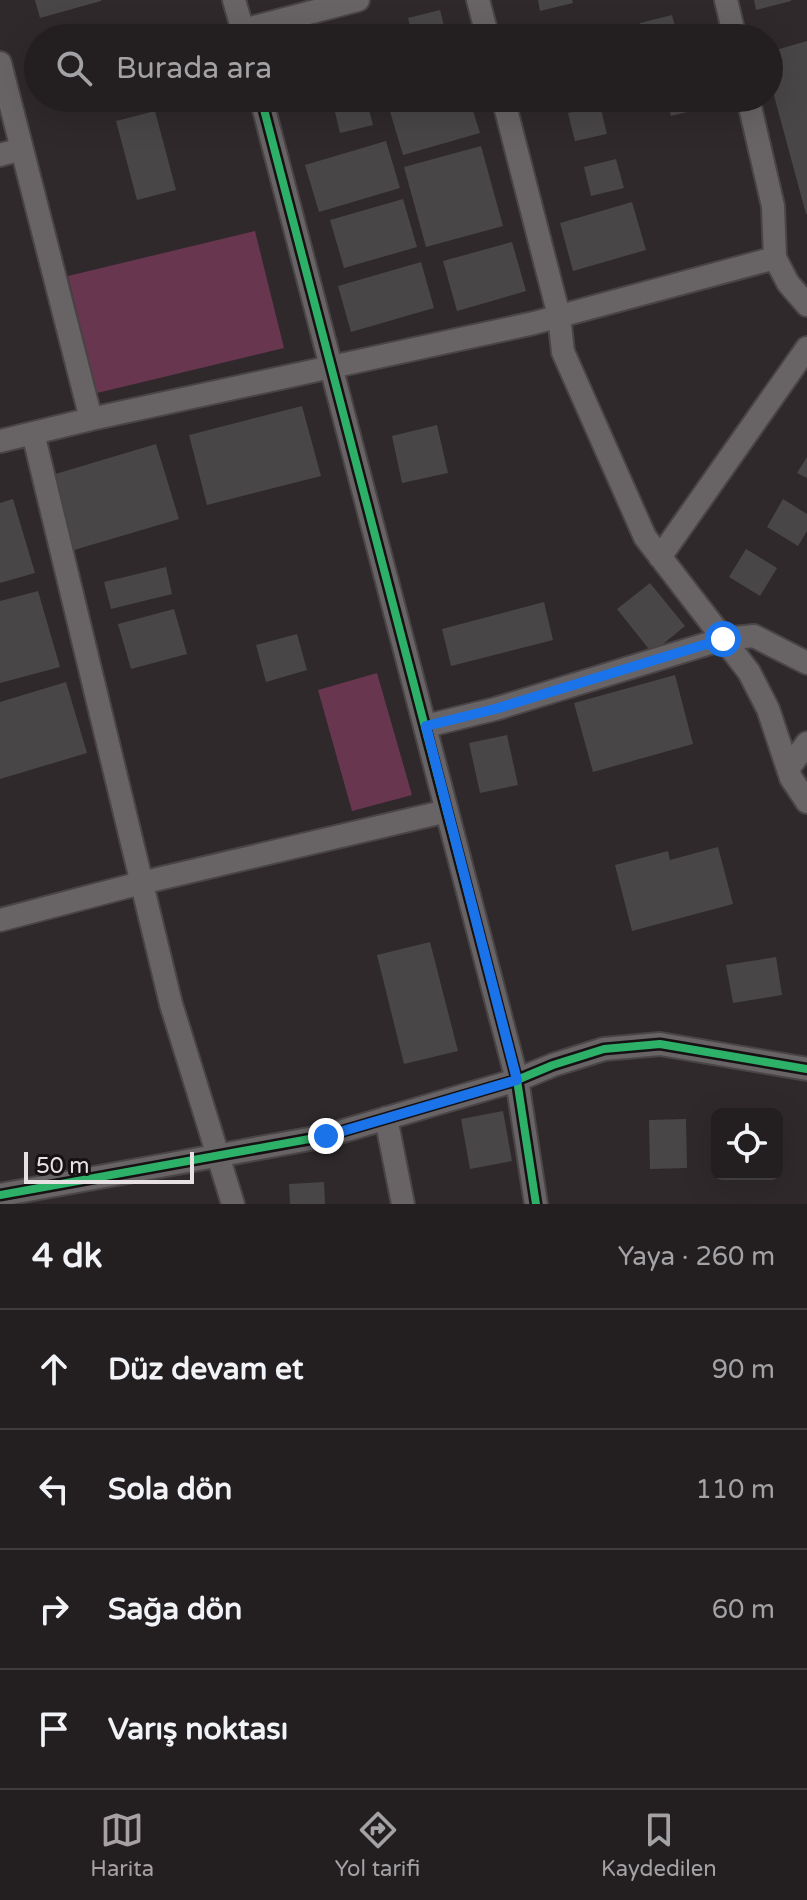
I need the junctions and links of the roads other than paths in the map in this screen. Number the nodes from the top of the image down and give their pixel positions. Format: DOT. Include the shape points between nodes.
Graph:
graph roads {
  1 [pos="234,0"];
  2 [pos="358,0"];
  3 [pos="478,0"];
  4 [pos="726,0"];
  5 [pos="241,24"];
  6 [pos="278,24"];
  7 [pos="484,24"];
  8 [pos="732,24"];
  9 [pos="0,63"];
  10 [pos="265,112"];
  11 [pos="507,112"];
  12 [pos="751,112"];
  13 [pos="22,149"];
  14 [pos="0,155"];
  15 [pos="775,258"];
  16 [pos="807,305"];
  17 [pos="559,316"];
  18 [pos="807,348"];
  19 [pos="333,366"];
  20 [pos="91,419"];
  21 [pos="33,433"];
  22 [pos="0,441"];
  23 [pos="660,557"];
  24 [pos="723,639"];
  25 [pos="807,663"];
  26 [pos="426,726"];
  27 [pos="807,743"];
  28 [pos="788,769"];
  29 [pos="807,802"];
  30 [pos="447,811"];
  31 [pos="141,883"];
  32 [pos="0,920"];
  33 [pos="807,1069"];
  34 [pos="517,1080"];
  35 [pos="386,1118"];
  36 [pos="218,1156"];
  37 [pos="0,1195"];
  38 [pos="233,1204"];
  39 [pos="403,1204"];
  40 [pos="536,1204"];
  1 -- 5 [label="street"];
  2 -- 6 [label="street"];
  3 -- 7 [label="street"];
  4 -- 8 [label="street"];
  9 -- 13 [label="street"];
  10 -- 19 [label="street"];
  11 -- 17 [label="street"];
  12 -- 15 [label="street" via="773,206"];
  13 -- 14 [label="street"];
  13 -- 20 [label="street"];
  15 -- 16 [label="street"];
  15 -- 17 [label="street"];
  17 -- 19 [label="street"];
  17 -- 23 [label="street" via="563,352 639,523"];
  18 -- 23 [label="street"];
  19 -- 20 [label="street"];
  19 -- 26 [label="street"];
  20 -- 21 [label="street"];
  21 -- 22 [label="street"];
  21 -- 31 [label="street"];
  23 -- 24 [label="street"];
  24 -- 25 [label="street" via="754,636"];
  24 -- 26 [label="street"];
  24 -- 28 [label="street" via="749,672 768,709"];
  26 -- 30 [label="street"];
  27 -- 28 [label="street"];
  28 -- 29 [label="street"];
  30 -- 31 [label="street"];
  30 -- 34 [label="street"];
  31 -- 32 [label="street"];
  31 -- 36 [label="street"];
  33 -- 34 [label="street" via="660,1044 604,1049"];
  34 -- 35 [label="street"];
  34 -- 40 [label="street"];
  35 -- 36 [label="street" via="326,1136"];
  35 -- 39 [label="street"];
  36 -- 37 [label="street"];
  36 -- 38 [label="street"];
}
